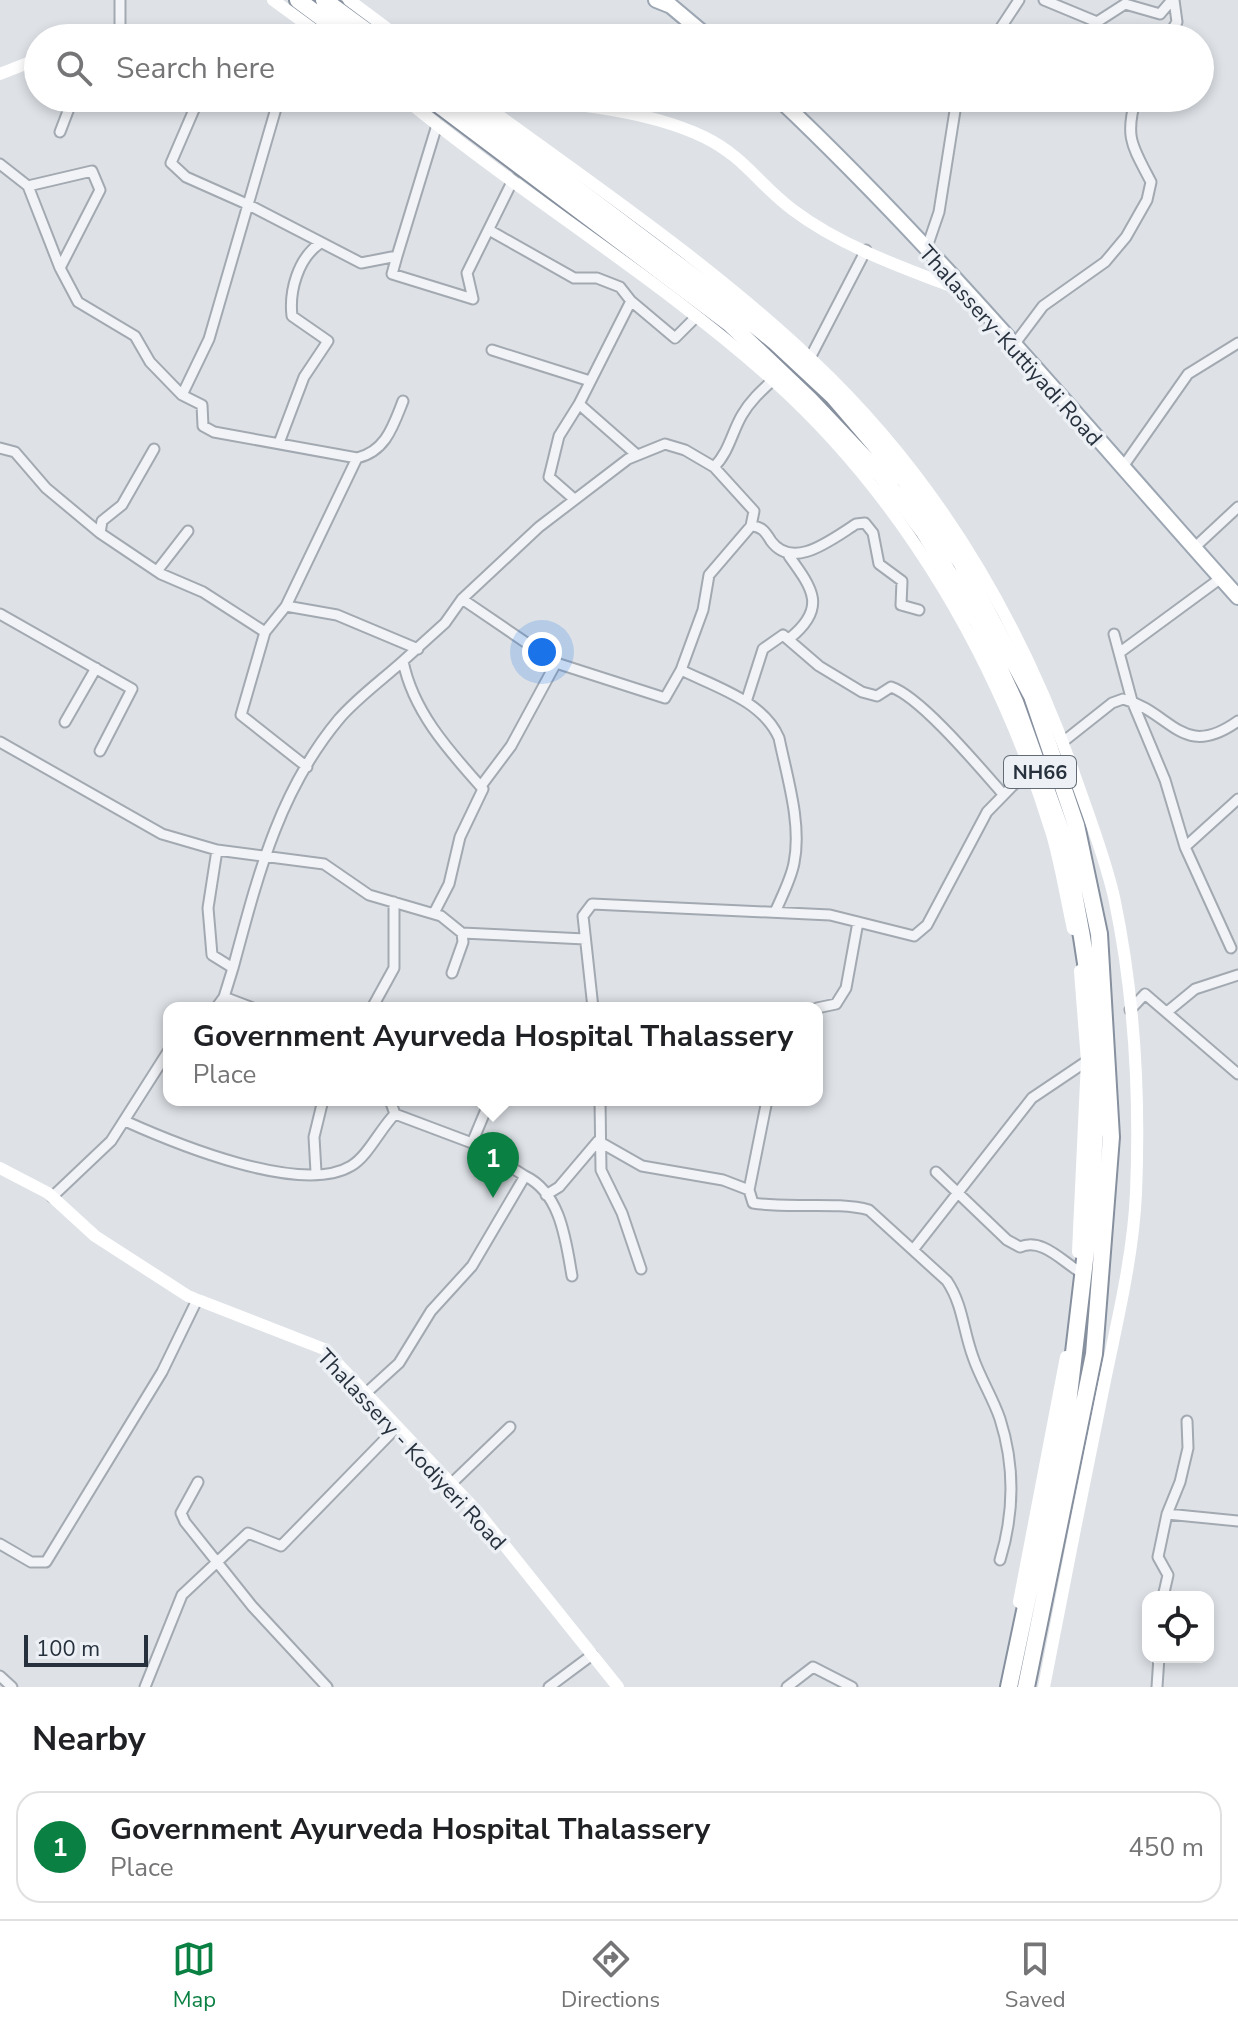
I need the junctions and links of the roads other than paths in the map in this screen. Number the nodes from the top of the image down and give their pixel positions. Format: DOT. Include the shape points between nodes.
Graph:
graph roads {
  1 [pos="120,0"];
  2 [pos="273,0"];
  3 [pos="298,0"];
  4 [pos="324,0"];
  5 [pos="349,0"];
  6 [pos="656,0"];
  7 [pos="1019,0"];
  8 [pos="1044,0"];
  9 [pos="1173,0"];
  10 [pos="679,5"];
  11 [pos="120,24"];
  12 [pos="306,24"];
  13 [pos="330,24"];
  14 [pos="357,24"];
  15 [pos="381,24"];
  16 [pos="696,24"];
  17 [pos="1003,24"];
  18 [pos="1176,24"];
  19 [pos="24,65"];
  20 [pos="0,74"];
  21 [pos="68,112"];
  22 [pos="193,112"];
  23 [pos="275,112"];
  24 [pos="421,112"];
  25 [pos="449,112"];
  26 [pos="475,112"];
  27 [pos="494,112"];
  28 [pos="608,112"];
  29 [pos="793,112"];
  30 [pos="955,112"];
  31 [pos="1132,112"];
  32 [pos="437,125"];
  33 [pos="60,132"];
  34 [pos="0,164"];
  35 [pos="513,180"];
  36 [pos="28,186"];
  37 [pos="249,205"];
  38 [pos="489,230"];
  39 [pos="319,244"];
  40 [pos="866,250"];
  41 [pos="926,250"];
  42 [pos="397,256"];
  43 [pos="60,268"];
  44 [pos="964,291"];
  45 [pos="631,301"];
  46 [pos="696,317"];
  47 [pos="1238,343"];
  48 [pos="1013,346"];
  49 [pos="492,350"];
  50 [pos="810,358"];
  51 [pos="773,380"];
  52 [pos="590,381"];
  53 [pos="182,395"];
  54 [pos="403,401"];
  55 [pos="579,404"];
  56 [pos="279,443"];
  57 [pos="0,448"];
  58 [pos="154,449"];
  59 [pos="637,455"];
  60 [pos="357,458"];
  61 [pos="714,467"];
  62 [pos="1122,468"];
  63 [pos="574,499"];
  64 [pos="1238,507"];
  65 [pos="751,526"];
  66 [pos="188,531"];
  67 [pos="100,533"];
  68 [pos="1194,548"];
  69 [pos="789,556"];
  70 [pos="157,571"];
  71 [pos="1221,578"];
  72 [pos="1238,597"];
  73 [pos="462,599"];
  74 [pos="286,606"];
  75 [pos="919,610"];
  76 [pos="0,614"];
  77 [pos="265,632"];
  78 [pos="1114,634"];
  79 [pos="790,638"];
  80 [pos="418,649"];
  81 [pos="1119,653"];
  82 [pos="403,661"];
  83 [pos="556,663"];
  84 [pos="96,668"];
  85 [pos="681,670"];
  86 [pos="1132,701"];
  87 [pos="746,702"];
  88 [pos="1238,721"];
  89 [pos="65,722"];
  90 [pos="1064,741"];
  91 [pos="0,742"];
  92 [pos="100,751"];
  93 [pos="307,767"];
  94 [pos="1030,768"];
  95 [pos="481,786"];
  96 [pos="1003,794"];
  97 [pos="1238,799"];
  98 [pos="1185,847"];
  99 [pos="217,850"];
  100 [pos="263,857"];
  101 [pos="394,902"];
  102 [pos="776,910"];
  103 [pos="434,913"];
  104 [pos="858,922"];
  105 [pos="462,933"];
  106 [pos="585,939"];
  107 [pos="1231,948"];
  108 [pos="233,968"];
  109 [pos="452,973"];
  110 [pos="1238,975"];
  111 [pos="224,997"];
  112 [pos="220,1002"];
  113 [pos="237,1002"];
  114 [pos="375,1002"];
  115 [pos="592,1002"];
  116 [pos="823,1007"];
  117 [pos="1129,1011"];
  118 [pos="1167,1012"];
  119 [pos="163,1060"];
  120 [pos="1087,1061"];
  121 [pos="1238,1074"];
  122 [pos="322,1106"];
  123 [pos="392,1106"];
  124 [pos="487,1106"];
  125 [pos="600,1106"];
  126 [pos="766,1106"];
  127 [pos="395,1114"];
  128 [pos="125,1121"];
  129 [pos="598,1141"];
  130 [pos="472,1143"];
  131 [pos="0,1168"];
  132 [pos="316,1172"];
  133 [pos="936,1172"];
  134 [pos="525,1176"];
  135 [pos="749,1190"];
  136 [pos="546,1195"];
  137 [pos="959,1196"];
  138 [pos="52,1197"];
  139 [pos="913,1250"];
  140 [pos="641,1269"];
  141 [pos="1077,1270"];
  142 [pos="572,1276"];
  143 [pos="197,1300"];
  144 [pos="365,1394"];
  145 [pos="1187,1421"];
  146 [pos="510,1427"];
  147 [pos="396,1428"];
  148 [pos="198,1482"];
  149 [pos="451,1484"];
  150 [pos="1167,1514"];
  151 [pos="1238,1521"];
  152 [pos="0,1544"];
  153 [pos="1000,1560"];
  154 [pos="215,1562"];
  155 [pos="1164,1591"];
  156 [pos="592,1655"];
  157 [pos="1159,1663"];
  158 [pos="0,1676"];
  159 [pos="12,1687"];
  160 [pos="145,1687"];
  161 [pos="327,1687"];
  162 [pos="549,1687"];
  163 [pos="618,1687"];
  164 [pos="787,1687"];
  165 [pos="852,1687"];
  166 [pos="1001,1687"];
  167 [pos="1009,1687"];
  168 [pos="1026,1687"];
  169 [pos="1044,1687"];
  170 [pos="1157,1687"];
  1 -- 11 [label="street"];
  2 -- 12 [label="street"];
  3 -- 13 [label="highway"];
  4 -- 14 [label="highway"];
  5 -- 15 [label="street"];
  6 -- 10 [label="main road"];
  7 -- 17 [label="street"];
  8 -- 9 [label="street" via="1097,22 1125,4 1160,14"];
  9 -- 18 [label="street"];
  10 -- 16 [label="main road"];
  19 -- 20 [label="street"];
  21 -- 33 [label="street"];
  22 -- 37 [label="street" via="171,163 186,177"];
  23 -- 37 [label="street"];
  24 -- 32 [label="street"];
  25 -- 167 [label="highway, NH66" via="729,323 881,475 924,532 978,622 1015,702 1064,839 1095,1022 1095,1133 1067,1412"];
  26 -- 168 [label="highway, NH66" via="709,288 834,397 905,480 961,562 1032,696 1076,825 1099,934 1111,1137 1094,1354"];
  27 -- 50 [label="street" via="668,241"];
  28 -- 40 [label="street" via="673,124 742,159 790,208"];
  29 -- 41 [label="main road, Thalassery-Kuttiyadi Road"];
  30 -- 41 [label="street" via="939,212"];
  31 -- 48 [label="street" via="1128,126 1135,159 1151,182 1147,200 1105,262 1043,306"];
  32 -- 35 [label="street"];
  32 -- 42 [label="street"];
  34 -- 36 [label="street"];
  35 -- 38 [label="street"];
  35 -- 46 [label="street"];
  36 -- 43 [label="street"];
  36 -- 43 [label="street" via="92,171 100,190"];
  37 -- 39 [label="street"];
  37 -- 53 [label="street" via="209,339"];
  38 -- 42 [label="street" via="467,273 473,299 392,274"];
  38 -- 45 [label="street" via="574,278 597,278 620,287"];
  39 -- 42 [label="street" via="361,263"];
  39 -- 56 [label="street" via="308,251 290,302 292,316 328,341 304,377"];
  40 -- 44 [label="street"];
  40 -- 50 [label="street"];
  41 -- 44 [label="main road, Thalassery-Kuttiyadi Road"];
  43 -- 53 [label="street" via="78,302 135,336 150,362"];
  44 -- 48 [label="main road, Thalassery-Kuttiyadi Road"];
  45 -- 46 [label="street" via="675,338"];
  45 -- 52 [label="street"];
  46 -- 51 [label="street"];
  47 -- 62 [label="street" via="1188,374"];
  48 -- 62 [label="main road, Thalassery-Kuttiyadi Road"];
  49 -- 52 [label="street"];
  50 -- 90 [label="street" via="921,479 987,580"];
  51 -- 61 [label="street" via="741,417"];
  51 -- 94 [label="street" via="830,436 897,516 977,650"];
  52 -- 55 [label="street"];
  53 -- 56 [label="street" via="202,405 203,426 214,432"];
  54 -- 60 [label="street" via="391,432 373,454"];
  55 -- 59 [label="street"];
  55 -- 63 [label="street" via="559,436 549,477"];
  56 -- 60 [label="street"];
  57 -- 67 [label="street" via="15,452 46,488"];
  58 -- 67 [label="street" via="122,505 102,521"];
  59 -- 61 [label="street" via="665,444"];
  59 -- 63 [label="street"];
  60 -- 74 [label="street"];
  61 -- 65 [label="street" via="754,511"];
  62 -- 68 [label="main road, Thalassery-Kuttiyadi Road"];
  63 -- 73 [label="street"];
  64 -- 68 [label="street"];
  65 -- 69 [label="street" via="758,526"];
  65 -- 85 [label="street" via="709,575 703,610"];
  66 -- 70 [label="street"];
  67 -- 70 [label="street"];
  68 -- 71 [label="main road, Thalassery-Kuttiyadi Road"];
  69 -- 75 [label="street" via="865,523 873,533 879,564 902,581 901,605"];
  69 -- 79 [label="street" via="814,600 805,626"];
  70 -- 77 [label="street" via="203,592"];
  71 -- 72 [label="main road, Thalassery-Kuttiyadi Road"];
  71 -- 81 [label="street"];
  73 -- 80 [label="street"];
  73 -- 83 [label="street"];
  74 -- 77 [label="street"];
  74 -- 80 [label="street" via="337,615"];
  76 -- 84 [label="street"];
  77 -- 93 [label="street" via="241,715"];
  78 -- 81 [label="street"];
  79 -- 87 [label="street" via="774,638 763,649"];
  79 -- 96 [label="street" via="808,659 862,692 877,696 891,687 904,694"];
  80 -- 82 [label="street"];
  81 -- 86 [label="street"];
  82 -- 93 [label="street" via="339,719"];
  82 -- 95 [label="street" via="431,724"];
  83 -- 85 [label="street" via="658,698 671,693"];
  83 -- 95 [label="street" via="511,746"];
  84 -- 89 [label="street"];
  84 -- 92 [label="street" via="132,689"];
  85 -- 87 [label="street"];
  86 -- 88 [label="street" via="1192,738 1206,738"];
  86 -- 90 [label="street" via="1112,703"];
  86 -- 98 [label="street" via="1165,780"];
  87 -- 102 [label="street" via="779,738 795,825 794,865"];
  90 -- 117 [label="street" via="1113,895"];
  91 -- 99 [label="street" via="162,834"];
  93 -- 100 [label="street" via="278,816"];
  94 -- 96 [label="street"];
  94 -- 120 [label="street" via="1053,837 1073,928"];
  95 -- 103 [label="street" via="483,792 460,837 449,884"];
  96 -- 104 [label="street" via="965,850 927,925 914,936"];
  97 -- 98 [label="street"];
  98 -- 107 [label="street"];
  99 -- 100 [label="street"];
  99 -- 108 [label="street" via="208,908 212,955"];
  100 -- 101 [label="street" via="324,864 351,885"];
  100 -- 108 [label="street"];
  101 -- 103 [label="street"];
  101 -- 114 [label="street" via="394,968"];
  102 -- 104 [label="street"];
  102 -- 106 [label="street" via="592,904 583,916"];
  103 -- 105 [label="street"];
  104 -- 116 [label="street" via="846,988 836,1004"];
  105 -- 106 [label="street"];
  105 -- 109 [label="street" via="461,955"];
  106 -- 115 [label="street"];
  108 -- 111 [label="street"];
  110 -- 118 [label="street" via="1195,989"];
  111 -- 112 [label="street"];
  111 -- 113 [label="street"];
  117 -- 118 [label="street" via="1145,994"];
  117 -- 169 [label="street" via="1136,1199 1111,1361"];
  118 -- 121 [label="street"];
  119 -- 128 [label="street"];
  120 -- 137 [label="street" via="1032,1098"];
  120 -- 141 [label="street"];
  122 -- 132 [label="street" via="314,1137"];
  123 -- 127 [label="street"];
  124 -- 130 [label="street"];
  125 -- 129 [label="street"];
  126 -- 135 [label="street"];
  127 -- 130 [label="street"];
  127 -- 132 [label="street" via="357,1162"];
  128 -- 132 [label="street" via="258,1170"];
  128 -- 138 [label="street"];
  129 -- 135 [label="street" via="642,1166 723,1180"];
  129 -- 136 [label="street"];
  129 -- 140 [label="street" via="601,1170"];
  130 -- 134 [label="street"];
  131 -- 138 [label="street, Thalassery - Kodiyeri Road"];
  133 -- 137 [label="street"];
  134 -- 136 [label="street"];
  134 -- 144 [label="street" via="472,1266 431,1311 409,1350"];
  135 -- 139 [label="street" via="753,1203 869,1210"];
  136 -- 142 [label="street" via="559,1215"];
  137 -- 139 [label="street"];
  137 -- 141 [label="street" via="1007,1240 1020,1247 1042,1246"];
  138 -- 143 [label="street, Thalassery - Kodiyeri Road" via="95,1236"];
  139 -- 153 [label="street" via="956,1295 973,1358 1000,1418 1012,1483"];
  141 -- 166 [label="street" via="1051,1451"];
  143 -- 144 [label="street, Thalassery - Kodiyeri Road" via="324,1349"];
  143 -- 152 [label="street" via="162,1372 46,1562 31,1562"];
  144 -- 147 [label="street, Thalassery - Kodiyeri Road"];
  145 -- 150 [label="street" via="1188,1448"];
  146 -- 149 [label="street"];
  147 -- 149 [label="street, Thalassery - Kodiyeri Road"];
  147 -- 154 [label="street" via="281,1546 248,1533"];
  148 -- 154 [label="street" via="181,1513"];
  149 -- 156 [label="street, Thalassery - Kodiyeri Road"];
  150 -- 151 [label="street"];
  150 -- 155 [label="street" via="1158,1557 1168,1575"];
  154 -- 160 [label="street" via="182,1595"];
  154 -- 161 [label="street"];
  156 -- 162 [label="street"];
  156 -- 163 [label="street, Thalassery - Kodiyeri Road"];
  157 -- 170 [label="street"];
  158 -- 159 [label="street"];
  164 -- 165 [label="street" via="813,1667"];
}
